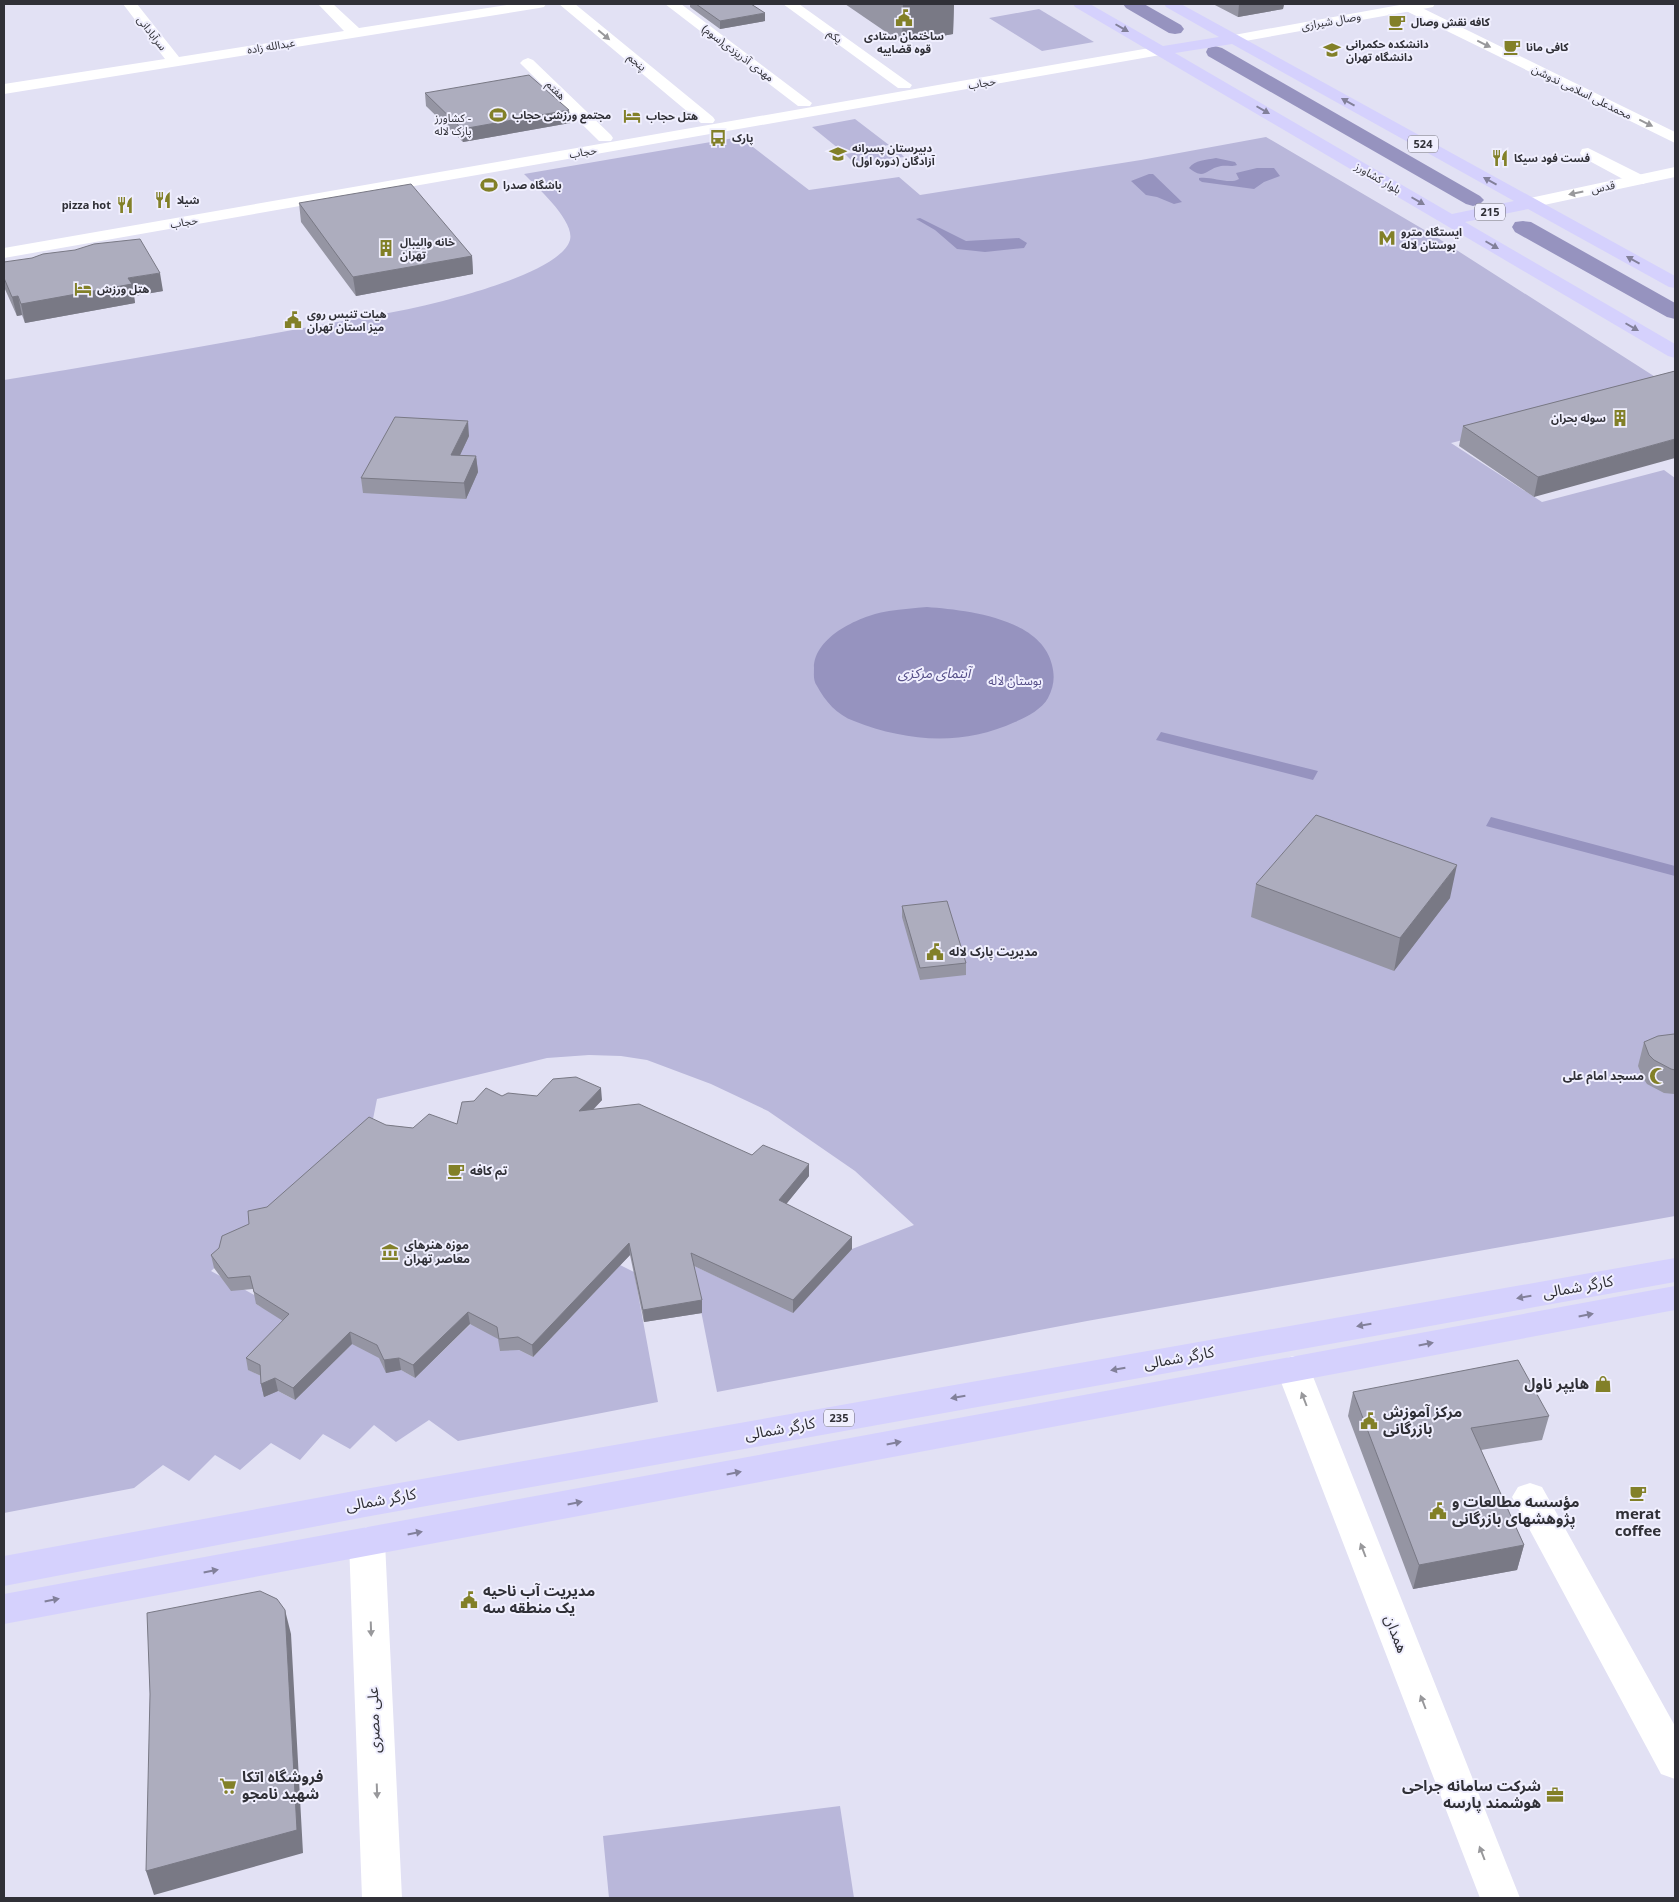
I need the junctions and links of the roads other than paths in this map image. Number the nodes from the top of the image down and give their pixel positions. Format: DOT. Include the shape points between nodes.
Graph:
graph roads {
  1 [pos="130,4"];
  2 [pos="325,4"];
  3 [pos="539,4"];
  4 [pos="566,4"];
  5 [pos="672,4"];
  6 [pos="790,4"];
  7 [pos="1080,4"];
  8 [pos="1171,4"];
  9 [pos="1368,4"];
  10 [pos="1428,4"];
  11 [pos="1409,7"];
  12 [pos="1218,30"];
  13 [pos="355,33"];
  14 [pos="1234,39"];
  15 [pos="1154,47"];
  16 [pos="175,62"];
  17 [pos="528,63"];
  18 [pos="4,89"];
  19 [pos="911,90"];
  20 [pos="810,107"];
  21 [pos="707,120"];
  22 [pos="605,138"];
  23 [pos="1675,138"];
  24 [pos="555,152"];
  25 [pos="1588,153"];
  26 [pos="1675,172"];
  27 [pos="1638,180"];
  28 [pos="1530,203"];
  29 [pos="1450,220"];
  30 [pos="4,244"];
  31 [pos="4,253"];
  32 [pos="1675,283"];
  33 [pos="1675,352"];
  34 [pos="1672,1282"];
  35 [pos="1287,1355"];
  36 [pos="1530,1497"];
  37 [pos="365,1503"];
  38 [pos="367,1542"];
  39 [pos="4,1570"];
  40 [pos="4,1609"];
  41 [pos="1675,1762"];
  42 [pos="382,1898"];
  43 [pos="1500,1898"];
  1 -- 16 [label="street, سرآبادانی"];
  2 -- 13 [label="street"];
  3 -- 13 [label="street, عبدالله زاده" via="440,14"];
  4 -- 21 [label="street, پنجم, one-way"];
  5 -- 20 [label="street, مهدی آذریزدی(سوم)"];
  6 -- 19 [label="street, یکم"];
  7 -- 15 [label="main road, بلوار کشاورز, one-way"];
  8 -- 12 [label="main road, 524"];
  9 -- 12 [label="street, وصال شیرازی"];
  10 -- 11 [label="street, وصال شیرازی"];
  11 -- 14 [label="street, وصال شیرازی"];
  11 -- 23 [label="street, محمدعلی اسلامی ندوشن, one-way"];
  12 -- 14 [label="main road, 524"];
  12 -- 15 [label="main road"];
  13 -- 16 [label="street, عبدالله زاده"];
  14 -- 15 [label="main road"];
  28 -- 14 [label="main road, 524, one-way"];
  15 -- 19 [label="street, حجاب"];
  15 -- 29 [label="main road, بلوار کشاورز, one-way"];
  16 -- 18 [label="street, عبدالله زاده"];
  17 -- 22 [label="street, هفتم"];
  19 -- 20 [label="street, حجاب"];
  20 -- 21 [label="street, حجاب"];
  20 -- 24 [label="street, حجاب"];
  21 -- 22 [label="street, حجاب"];
  22 -- 24 [label="street, حجاب"];
  24 -- 30 [label="street, حجاب"];
  24 -- 31 [label="street, حجاب"];
  25 -- 27 [label="street"];
  26 -- 27 [label="street, قدس / 215"];
  27 -- 28 [label="street, قدس / 215, one-way"];
  28 -- 29 [label="main road, 215"];
  32 -- 28 [label="main road, 524, one-way"];
  29 -- 33 [label="main road, بلوار کشاورز, one-way"];
  34 -- 35 [label="main road, کارگر شمالی / 235"];
  35 -- 37 [label="main road, کارگر شمالی / 235, one-way"];
  38 -- 35 [label="main road, one-way"];
  43 -- 35 [label="street, همدان, one-way"];
  36 -- 41 [label="street"];
  37 -- 38 [label="main road"];
  37 -- 39 [label="main road, کارگر شمالی / 235"];
  40 -- 38 [label="main road, one-way"];
  38 -- 42 [label="street, علی مصری, one-way"];
}
